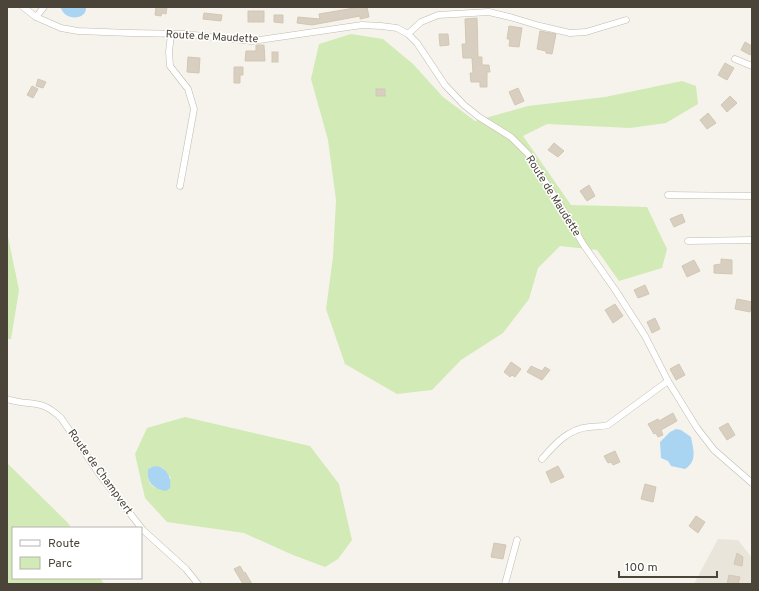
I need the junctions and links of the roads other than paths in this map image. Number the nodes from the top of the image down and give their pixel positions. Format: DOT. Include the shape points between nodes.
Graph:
graph roads {
  1 [pos="23,7"];
  2 [pos="44,7"];
  3 [pos="36,17"];
  4 [pos="626,20"];
  5 [pos="171,34"];
  6 [pos="408,34"];
  7 [pos="735,59"];
  8 [pos="752,66"];
  9 [pos="180,186"];
  10 [pos="668,195"];
  11 [pos="752,196"];
  12 [pos="752,240"];
  13 [pos="688,241"];
  14 [pos="668,381"];
  15 [pos="7,399"];
  16 [pos="542,459"];
  17 [pos="752,483"];
  18 [pos="141,527"];
  19 [pos="142,529"];
  20 [pos="517,540"];
  21 [pos="198,584"];
  22 [pos="505,584"];
  1 -- 3 [label="street, Route de Maudette"];
  2 -- 3 [label="street"];
  3 -- 5 [label="street, Route de Maudette" via="61,28 78,31"];
  4 -- 6 [label="street" via="586,32 570,33 489,12 438,15 421,22"];
  5 -- 6 [label="street, Route de Maudette" via="252,41 362,25 396,28"];
  5 -- 9 [label="street" via="170,66 188,89 194,109"];
  6 -- 14 [label="street, Route de Maudette" via="445,85 464,105 511,137 528,154 645,336"];
  7 -- 8 [label="street"];
  10 -- 11 [label="street"];
  12 -- 13 [label="street"];
  14 -- 16 [label="street" via="608,425 600,428 580,428 570,432"];
  14 -- 17 [label="street, Route de Maudette" via="714,450"];
  15 -- 18 [label="street, Route de Champvert" via="38,404 53,410"];
  19 -- 21 [label="street, Route de Champvert"];
  20 -- 22 [label="street"];
}
